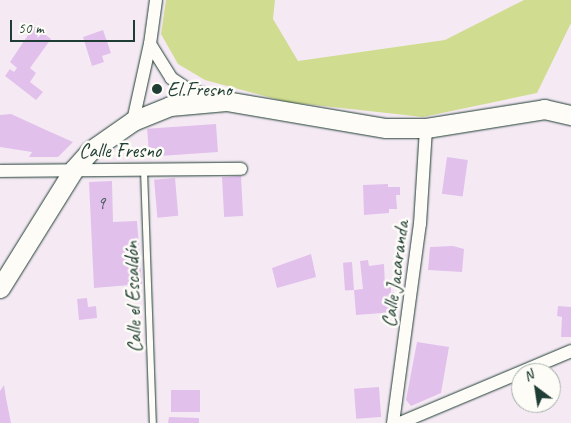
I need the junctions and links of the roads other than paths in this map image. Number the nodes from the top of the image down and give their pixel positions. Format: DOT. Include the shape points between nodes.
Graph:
graph roads {
  1 [pos="156,0"];
  2 [pos="150,44"];
  3 [pos="226,101"];
  4 [pos="571,115"];
  5 [pos="133,121"];
  6 [pos="426,128"];
  7 [pos="241,168"];
  8 [pos="74,169"];
  9 [pos="144,170"];
  10 [pos="0,171"];
  11 [pos="0,288"];
  12 [pos="571,351"];
  13 [pos="153,423"];
  14 [pos="393,423"];
  15 [pos="400,423"];
  1 -- 2 [label="street"];
  2 -- 3 [label="street" via="172,78 186,88"];
  2 -- 5 [label="street"];
  3 -- 5 [label="main road" via="170,106"];
  3 -- 6 [label="main road" via="386,128"];
  4 -- 6 [label="main road" via="544,110"];
  5 -- 8 [label="main road" via="104,140"];
  6 -- 14 [label="street, Calle Jacaranda" via="418,242"];
  7 -- 9 [label="street, Calle Fresno"];
  8 -- 9 [label="street, Calle Fresno"];
  8 -- 10 [label="street, Calle Fresno"];
  8 -- 11 [label="main road"];
  9 -- 13 [label="lane, Calle el Escaldón"];
  12 -- 15 [label="street"];
}
